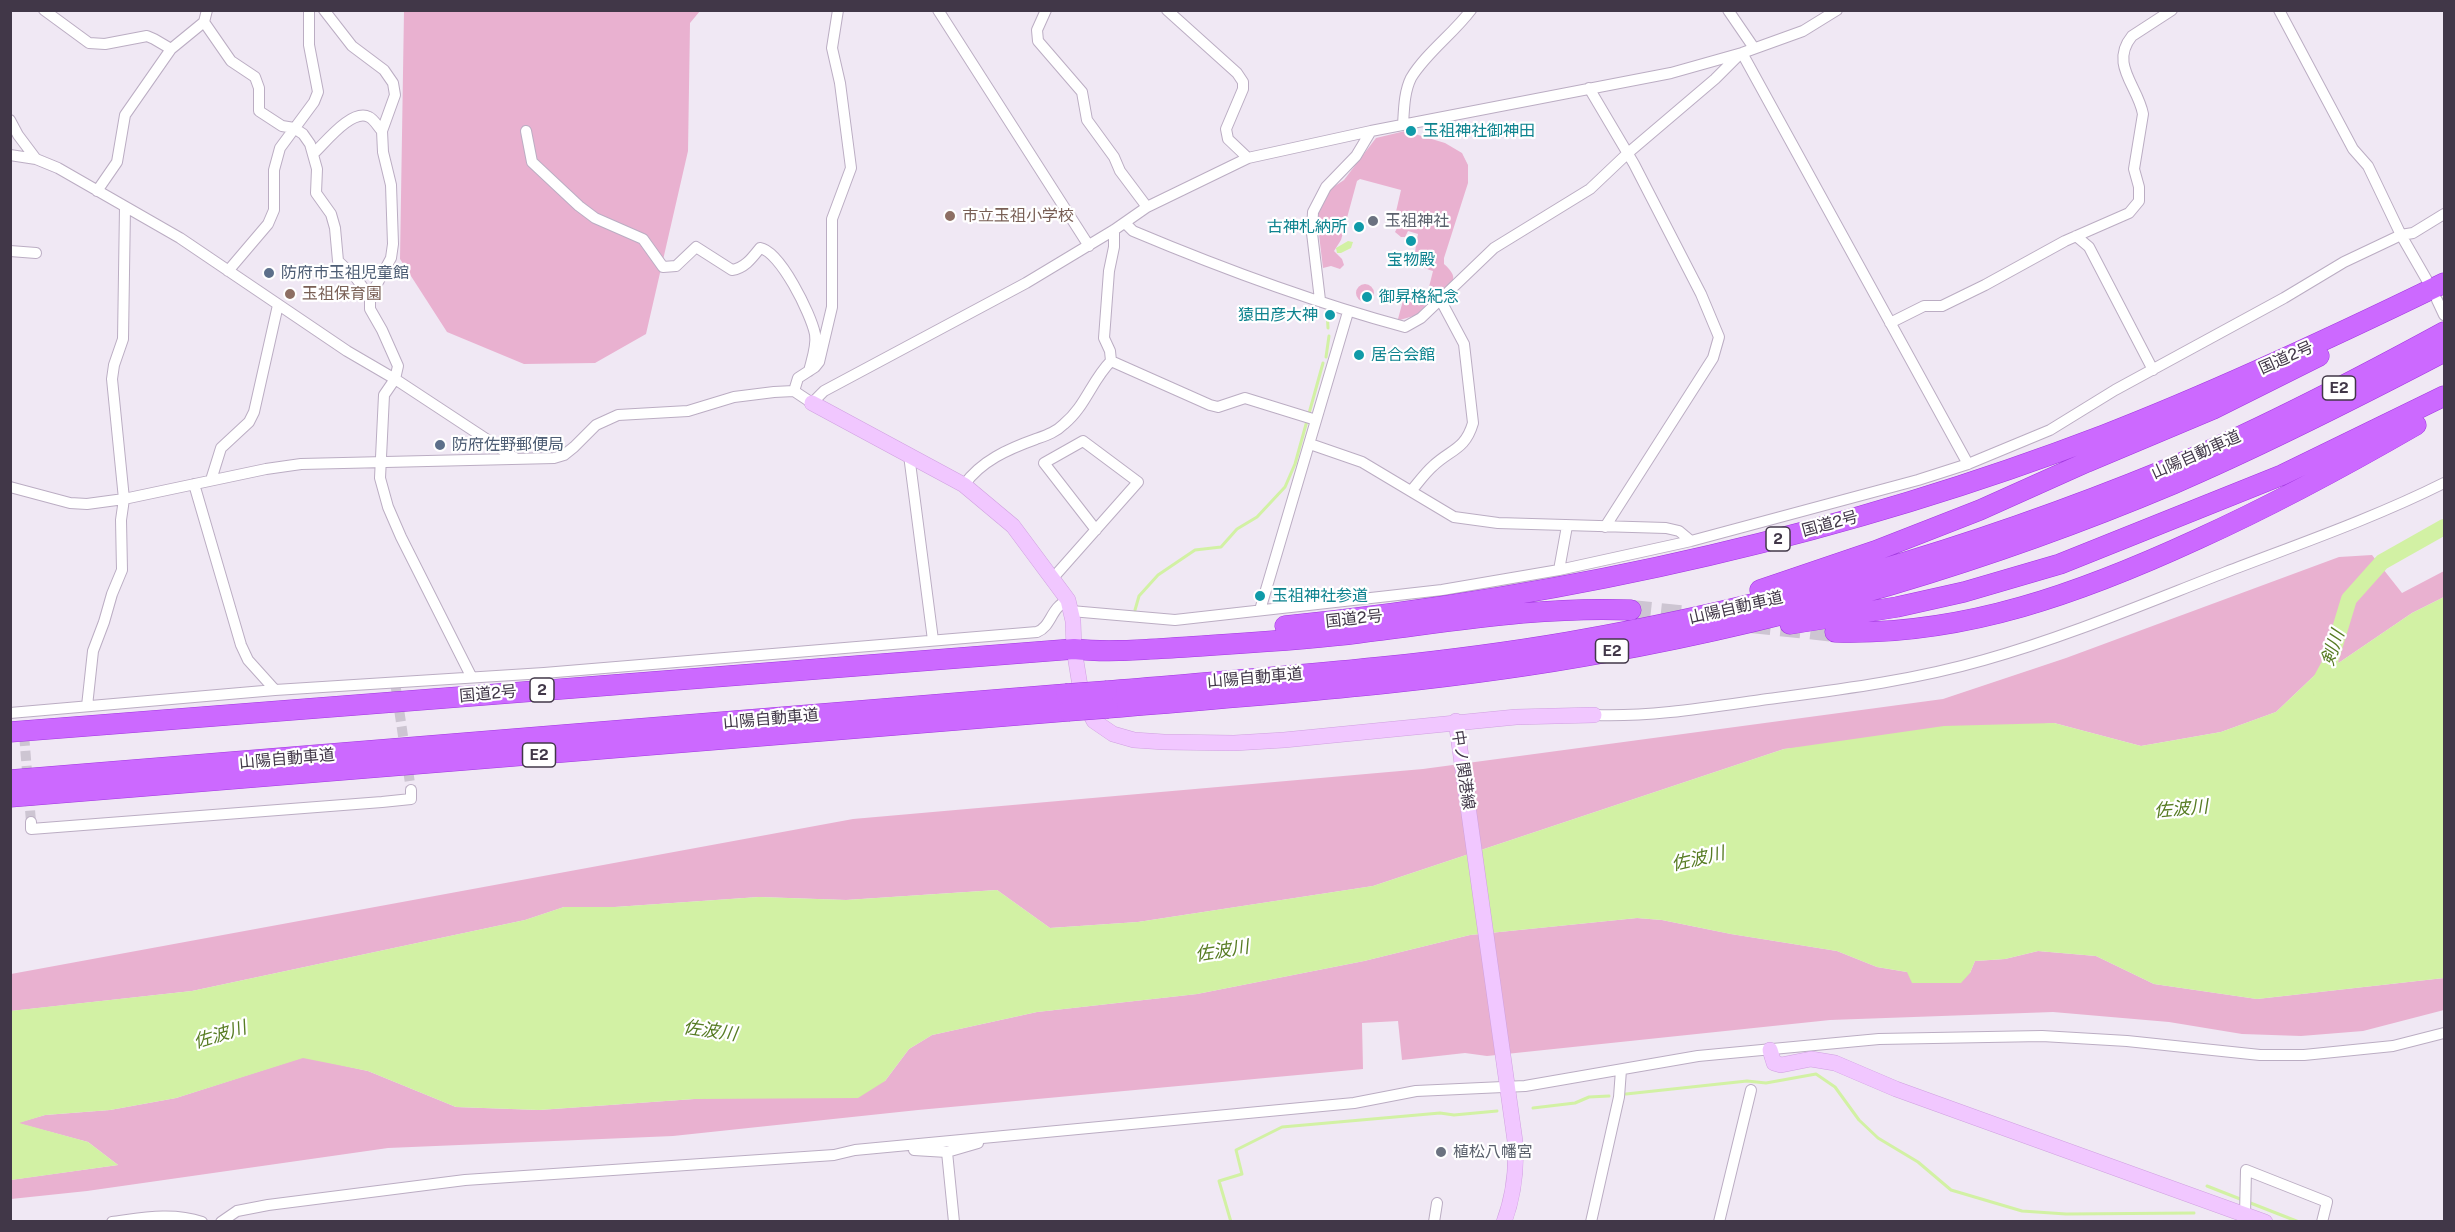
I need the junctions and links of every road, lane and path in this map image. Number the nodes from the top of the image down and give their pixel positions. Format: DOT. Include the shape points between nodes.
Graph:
graph roads {
  1 [pos="44,10"];
  2 [pos="207,10"];
  3 [pos="309,10"];
  4 [pos="324,10"];
  5 [pos="838,10"];
  6 [pos="938,10"];
  7 [pos="1046,10"];
  8 [pos="1167,10"];
  9 [pos="1471,10"];
  10 [pos="1728,10"];
  11 [pos="1837,10"];
  12 [pos="2172,10"];
  13 [pos="2279,10"];
  14 [pos="204,22"];
  15 [pos="1754,48"];
  16 [pos="171,49"];
  17 [pos="1742,53"];
  18 [pos="1589,88"];
  19 [pos="10,120"];
  20 [pos="1403,125"];
  21 [pos="294,128"];
  22 [pos="382,131"];
  23 [pos="526,131"];
  24 [pos="1371,131"];
  25 [pos="314,153"];
  26 [pos="1628,153"];
  27 [pos="10,155"];
  28 [pos="1248,158"];
  29 [pos="36,159"];
  30 [pos="97,191"];
  31 [pos="125,207"];
  32 [pos="1147,207"];
  33 [pos="2445,214"];
  34 [pos="1125,223"];
  35 [pos="1114,230"];
  36 [pos="2401,235"];
  37 [pos="2076,236"];
  38 [pos="1089,246"];
  39 [pos="10,250"];
  40 [pos="36,253"];
  41 [pos="228,271"];
  42 [pos="2438,289"];
  43 [pos="370,297"];
  44 [pos="1440,299"];
  45 [pos="1320,300"];
  46 [pos="278,305"];
  47 [pos="1348,312"];
  48 [pos="1890,323"];
  49 [pos="2444,333"];
  50 [pos="1111,362"];
  51 [pos="2154,369"];
  52 [pos="809,371"];
  53 [pos="395,379"];
  54 [pos="794,392"];
  55 [pos="2445,396"];
  56 [pos="812,403"];
  57 [pos="2445,408"];
  58 [pos="1316,420"];
  59 [pos="1310,444"];
  60 [pos="909,455"];
  61 [pos="515,458"];
  62 [pos="380,461"];
  63 [pos="1968,464"];
  64 [pos="211,480"];
  65 [pos="2445,483"];
  66 [pos="194,484"];
  67 [pos="964,485"];
  68 [pos="10,487"];
  69 [pos="1411,491"];
  70 [pos="124,499"];
  71 [pos="2097,505"];
  72 [pos="1567,526"];
  73 [pos="1605,527"];
  74 [pos="1096,530"];
  75 [pos="1691,541"];
  76 [pos="1559,570"];
  77 [pos="1053,578"];
  78 [pos="1069,606"];
  79 [pos="1260,610"];
  80 [pos="1631,610"];
  81 [pos="1835,632"];
  82 [pos="933,640"];
  83 [pos="1566,642"];
  84 [pos="1663,642"];
  85 [pos="1074,650"];
  86 [pos="471,676"];
  87 [pos="275,690"];
  88 [pos="1107,699"];
  89 [pos="1067,703"];
  90 [pos="87,706"];
  91 [pos="10,713"];
  92 [pos="1594,715"];
  93 [pos="19,721"];
  94 [pos="1456,722"];
  95 [pos="10,780"];
  96 [pos="411,790"];
  97 [pos="10,797"];
  98 [pos="31,822"];
  99 [pos="2445,1033"];
  100 [pos="1770,1050"];
  101 [pos="1621,1070"];
  102 [pos="1508,1087"];
  103 [pos="1750,1090"];
  104 [pos="989,1137"];
  105 [pos="902,1146"];
  106 [pos="947,1152"];
  107 [pos="1437,1203"];
  108 [pos="2246,1207"];
  109 [pos="112,1221"];
  110 [pos="202,1221"];
  111 [pos="221,1221"];
  112 [pos="954,1221"];
  113 [pos="1434,1221"];
  114 [pos="1504,1221"];
  115 [pos="1591,1221"];
  116 [pos="1719,1221"];
  117 [pos="2265,1221"];
  118 [pos="2322,1221"];
  1 -- 16 [label="street" via="89,44 147,36"];
  2 -- 14 [label="street"];
  3 -- 21 [label="street" via="309,45 318,92"];
  4 -- 22 [label="street" via="352,46 384,70 393,83 395,95"];
  5 -- 52 [label="street" via="832,48 850,168 832,219 832,307 819,362"];
  6 -- 38 [label="street"];
  7 -- 32 [label="street" via="1037,30 1038,41 1082,92 1087,120"];
  8 -- 28 [label="street" via="1243,82 1226,129 1228,139"];
  9 -- 20 [label="street" via="1410,80"];
  10 -- 15 [label="street"];
  11 -- 15 [label="street" via="1803,31"];
  12 -- 37 [label="street" via="2132,36 2123,58 2143,114 2134,169 2139,201 2129,213"];
  13 -- 36 [label="street" via="2353,149 2368,166"];
  14 -- 16 [label="street"];
  14 -- 21 [label="street" via="231,61 255,77 259,111 282,126"];
  15 -- 17 [label="street"];
  16 -- 30 [label="street" via="125,115 117,162"];
  17 -- 18 [label="street" via="1671,73"];
  17 -- 26 [label="street"];
  17 -- 48 [label="street"];
  18 -- 20 [label="street"];
  18 -- 26 [label="street"];
  19 -- 29 [label="street"];
  20 -- 24 [label="street"];
  21 -- 25 [label="street" via="303,134"];
  21 -- 41 [label="street" via="280,147 274,170 274,210 268,224"];
  22 -- 25 [label="street" via="370,117 361,115 350,119"];
  22 -- 43 [label="street" via="391,185 393,244 391,258"];
  23 -- 52 [label="street" via="532,162 595,218 643,239 663,267 676,266 696,247 732,270 740,268 760,248 771,253 779,261 815,333"];
  24 -- 28 [label="street"];
  24 -- 45 [label="street" via="1356,156 1326,187 1313,212"];
  25 -- 43 [label="street" via="316,193 331,214 338,261"];
  26 -- 44 [label="street" via="1590,189 1494,248"];
  26 -- 73 [label="street" via="1670,231 1719,337 1713,358"];
  27 -- 29 [label="street"];
  28 -- 32 [label="street"];
  29 -- 30 [label="street"];
  30 -- 31 [label="street"];
  31 -- 41 [label="street"];
  31 -- 70 [label="street" via="123,339 112,379"];
  32 -- 34 [label="street"];
  33 -- 36 [label="street" via="2413,233"];
  34 -- 35 [label="street"];
  34 -- 45 [label="street" via="1133,231 1196,257"];
  35 -- 38 [label="street"];
  35 -- 50 [label="street" via="1104,338"];
  36 -- 42 [label="street"];
  36 -- 51 [label="street" via="2344,262"];
  37 -- 48 [label="street" via="1942,306 1924,306"];
  37 -- 51 [label="street" via="2089,246"];
  38 -- 56 [label="street" via="824,391"];
  39 -- 40 [label="street"];
  41 -- 46 [label="street"];
  42 -- 49 [label="street"];
  42 -- 83 [label="highway" via="2213,409 1928,531 1783,583"];
  42 -- 85 [label="highway, 国道2号 / 2" via="2235,381 2103,435 1888,508 1779,538 1645,571 1486,601 1396,615 1095,643"];
  43 -- 53 [label="street" via="370,309 398,366"];
  44 -- 47 [label="street" via="1405,327"];
  44 -- 69 [label="street" via="1464,345 1473,423 1461,447 1433,465"];
  45 -- 47 [label="street"];
  46 -- 53 [label="street"];
  46 -- 64 [label="street" via="254,412 249,422 221,448"];
  47 -- 58 [label="street"];
  48 -- 63 [label="street"];
  49 -- 71 [label="highway, 山陽自動車道 / E2" via="2239,445 2169,468"];
  50 -- 58 [label="street" via="1210,405 1225,406 1245,398"];
  50 -- 67 [label="street" via="1063,426 982,463"];
  51 -- 63 [label="street" via="2050,430"];
  52 -- 54 [label="street" via="798,378"];
  53 -- 61 [label="street"];
  53 -- 62 [label="street" via="384,395"];
  54 -- 56 [label="street"];
  54 -- 61 [label="street" via="734,397 688,411 618,415 596,425 564,455"];
  55 -- 84 [label="highway" via="2247,490 2018,577 1887,609 1702,641"];
  56 -- 60 [label="street"];
  57 -- 81 [label="highway" via="2281,499 2111,576 2036,603 1955,624 1896,631"];
  58 -- 59 [label="street"];
  59 -- 69 [label="street" via="1362,462"];
  59 -- 79 [label="street"];
  60 -- 67 [label="street"];
  60 -- 82 [label="street"];
  61 -- 62 [label="street"];
  62 -- 64 [label="street" via="301,464"];
  62 -- 86 [label="street" via="388,507"];
  63 -- 75 [label="street"];
  64 -- 66 [label="street"];
  65 -- 92 [label="street" via="2133,609 1981,661 1844,689 1631,716"];
  66 -- 70 [label="street"];
  66 -- 87 [label="street" via="241,645 248,660"];
  67 -- 77 [label="street" via="1013,526"];
  68 -- 70 [label="street" via="70,503"];
  69 -- 72 [label="street" via="1454,517"];
  70 -- 90 [label="street" via="122,570 93,651"];
  71 -- 83 [label="highway, 山陽自動車道 / E2" via="1833,585 1721,612"];
  71 -- 84 [label="highway, 山陽自動車道 / E2" via="1947,568 1763,620"];
  72 -- 73 [label="street"];
  72 -- 76 [label="street"];
  73 -- 75 [label="street" via="1666,528 1680,531"];
  74 -- 74 [label="street" via="1044,463 1083,441 1138,482"];
  74 -- 77 [label="street"];
  75 -- 76 [label="street"];
  76 -- 79 [label="street" via="1442,590"];
  77 -- 78 [label="street"];
  78 -- 79 [label="street" via="1175,620"];
  78 -- 82 [label="street" via="1057,605 1046,626 1037,632"];
  78 -- 85 [label="street, 中ノ関港線"];
  80 -- 85 [label="highway, 国道2号 / 2" via="1532,611 1356,633 1096,652"];
  82 -- 86 [label="street"];
  83 -- 88 [label="highway, 山陽自動車道 / E2"];
  84 -- 88 [label="highway, 山陽自動車道 / E2" via="1420,679"];
  85 -- 93 [label="highway, 国道2号 / 2"];
  85 -- 94 [label="street, 中ノ関港線" via="1082,698 1094,721 1113,734 1134,740 1284,740"];
  86 -- 87 [label="street"];
  87 -- 90 [label="street"];
  88 -- 89 [label="highway, 山陽自動車道 / E2, bridge"];
  89 -- 95 [label="highway, 山陽自動車道 / E2"];
  89 -- 97 [label="highway, 山陽自動車道 / E2"];
  90 -- 93 [label="street"];
  91 -- 93 [label="street"];
  92 -- 94 [label="street"];
  94 -- 102 [label="street, 中ノ関港線"];
  96 -- 98 [label="street" via="411,799 382,802 32,829"];
  99 -- 100 [label="street" via="2393,1046 2304,1055 2260,1055 2042,1036 1879,1039"];
  100 -- 101 [label="street" via="1698,1056"];
  100 -- 108 [label="street" via="1774,1063 1810,1059 1835,1063 1896,1089"];
  101 -- 102 [label="street"];
  101 -- 115 [label="street" via="1619,1097"];
  102 -- 104 [label="street" via="1447,1086 1354,1103"];
  102 -- 114 [label="street, 中ノ関港線" via="1517,1168"];
  103 -- 116 [label="street"];
  104 -- 105 [label="street"];
  104 -- 106 [label="street"];
  105 -- 106 [label="street"];
  105 -- 111 [label="street" via="834,1155 465,1180 268,1205 237,1211"];
  106 -- 112 [label="street"];
  107 -- 113 [label="street"];
  108 -- 117 [label="street"];
  108 -- 118 [label="street" via="2246,1170 2327,1202"];
  109 -- 110 [label="street" via="159,1216 185,1216"];
}
